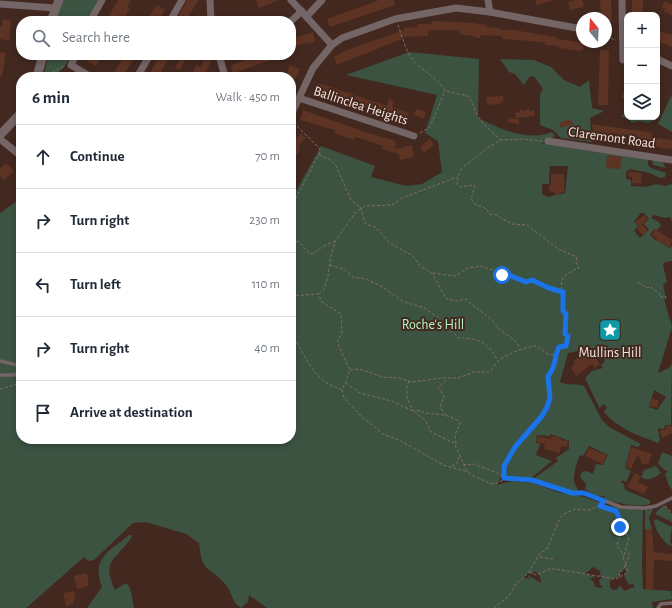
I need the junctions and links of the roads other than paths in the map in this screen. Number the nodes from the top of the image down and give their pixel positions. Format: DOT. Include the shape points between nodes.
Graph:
graph roads {
  1 [pos="102,0"];
  2 [pos="182,0"];
  3 [pos="210,0"];
  4 [pos="292,0"];
  5 [pos="322,0"];
  6 [pos="488,0"];
  7 [pos="622,0"];
  8 [pos="0,4"];
  9 [pos="57,4"];
  10 [pos="490,12"];
  11 [pos="304,13"];
  12 [pos="53,16"];
  13 [pos="93,16"];
  14 [pos="173,16"];
  15 [pos="211,16"];
  16 [pos="296,18"];
  17 [pos="624,22"];
  18 [pos="576,29"];
  19 [pos="332,45"];
  20 [pos="625,48"];
  21 [pos="42,60"];
  22 [pos="74,60"];
  23 [pos="147,60"];
  24 [pos="220,60"];
  25 [pos="623,60"];
  26 [pos="660,60"];
  27 [pos="672,66"];
  28 [pos="39,72"];
  29 [pos="82,72"];
  30 [pos="140,72"];
  31 [pos="224,72"];
  32 [pos="299,98"];
  33 [pos="296,104"];
  34 [pos="16,118"];
  35 [pos="0,136"];
  36 [pos="414,136"];
  37 [pos="0,139"];
  38 [pos="548,141"];
  39 [pos="16,152"];
  40 [pos="672,160"];
  41 [pos="0,361"];
  42 [pos="16,365"];
  43 [pos="16,374"];
  44 [pos="0,375"];
  45 [pos="522,479"];
  46 [pos="672,498"];
  47 [pos="672,603"];
  48 [pos="658,608"];
  1 -- 13 [label="street"];
  2 -- 14 [label="street"];
  3 -- 15 [label="street"];
  4 -- 11 [label="street"];
  5 -- 11 [label="street"];
  6 -- 10 [label="street"];
  7 -- 17 [label="street"];
  8 -- 9 [label="street"];
  9 -- 12 [label="street"];
  10 -- 18 [label="street, Ballinclea Heights"];
  10 -- 19 [label="street, Ballinclea Heights" via="456,8 395,19 342,38"];
  11 -- 16 [label="street"];
  11 -- 19 [label="street"];
  19 -- 32 [label="street, Ballinclea Heights" via="313,68"];
  20 -- 25 [label="street"];
  21 -- 28 [label="street"];
  22 -- 29 [label="street" via="71,65"];
  23 -- 30 [label="street"];
  24 -- 31 [label="street"];
  26 -- 27 [label="street"];
  32 -- 33 [label="street, Ballinclea Heights"];
  32 -- 36 [label="street, Ballinclea Heights"];
  34 -- 35 [label="street"];
  37 -- 39 [label="street"];
  38 -- 40 [label="street, Claremont Road"];
  41 -- 42 [label="lane"];
  43 -- 44 [label="lane"];
  45 -- 46 [label="lane" via="572,493 584,493 621,507 644,508 664,504"];
  47 -- 48 [label="lane" via="662,604"];
}
